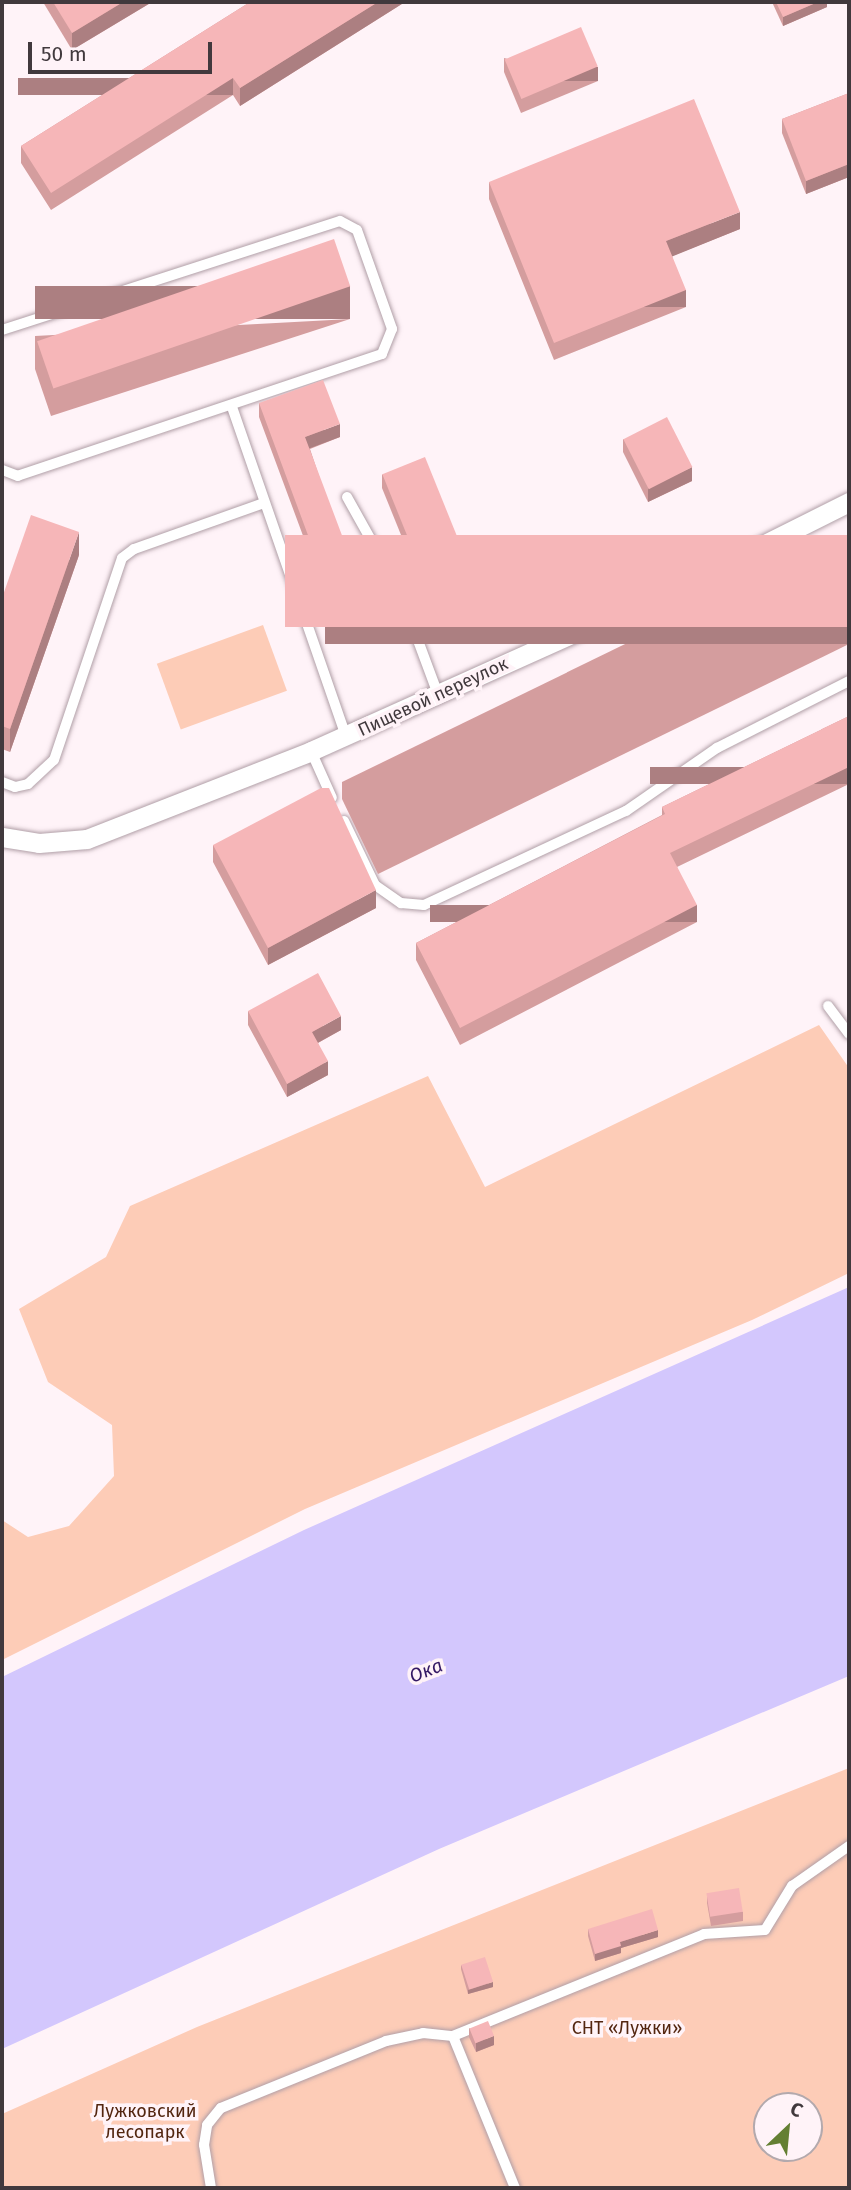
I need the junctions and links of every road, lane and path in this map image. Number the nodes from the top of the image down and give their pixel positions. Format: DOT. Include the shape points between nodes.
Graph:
graph roads {
  1 [pos="2,330"];
  2 [pos="232,407"];
  3 [pos="2,470"];
  4 [pos="347,497"];
  5 [pos="849,502"];
  6 [pos="264,503"];
  7 [pos="849,681"];
  8 [pos="438,694"];
  9 [pos="346,737"];
  10 [pos="311,751"];
  11 [pos="2,782"];
  12 [pos="2,837"];
  13 [pos="828,1006"];
  14 [pos="849,1034"];
  15 [pos="849,1846"];
  16 [pos="453,2036"];
  17 [pos="211,2188"];
  18 [pos="515,2188"];
  1 -- 2 [label="lane" via="340,221 357,230 392,329 382,354"];
  2 -- 3 [label="lane" via="18,476"];
  2 -- 6 [label="lane"];
  4 -- 8 [label="lane" via="400,592"];
  5 -- 8 [label="street, Пищевой переулок" via="709,572"];
  6 -- 9 [label="lane"];
  6 -- 11 [label="lane" via="134,549 122,558 54,760 29,784 15,787"];
  7 -- 10 [label="lane" via="717,748 626,811 424,905 401,903 375,885"];
  8 -- 9 [label="street, Пищевой переулок"];
  9 -- 10 [label="street, Пищевой переулок"];
  10 -- 12 [label="street, Пищевой переулок" via="87,839 39,843"];
  13 -- 14 [label="lane"];
  15 -- 16 [label="lane" via="792,1886 765,1930 704,1934"];
  16 -- 17 [label="lane" via="423,2033 386,2041 221,2108 207,2125 204,2145"];
  16 -- 18 [label="lane"];
}
